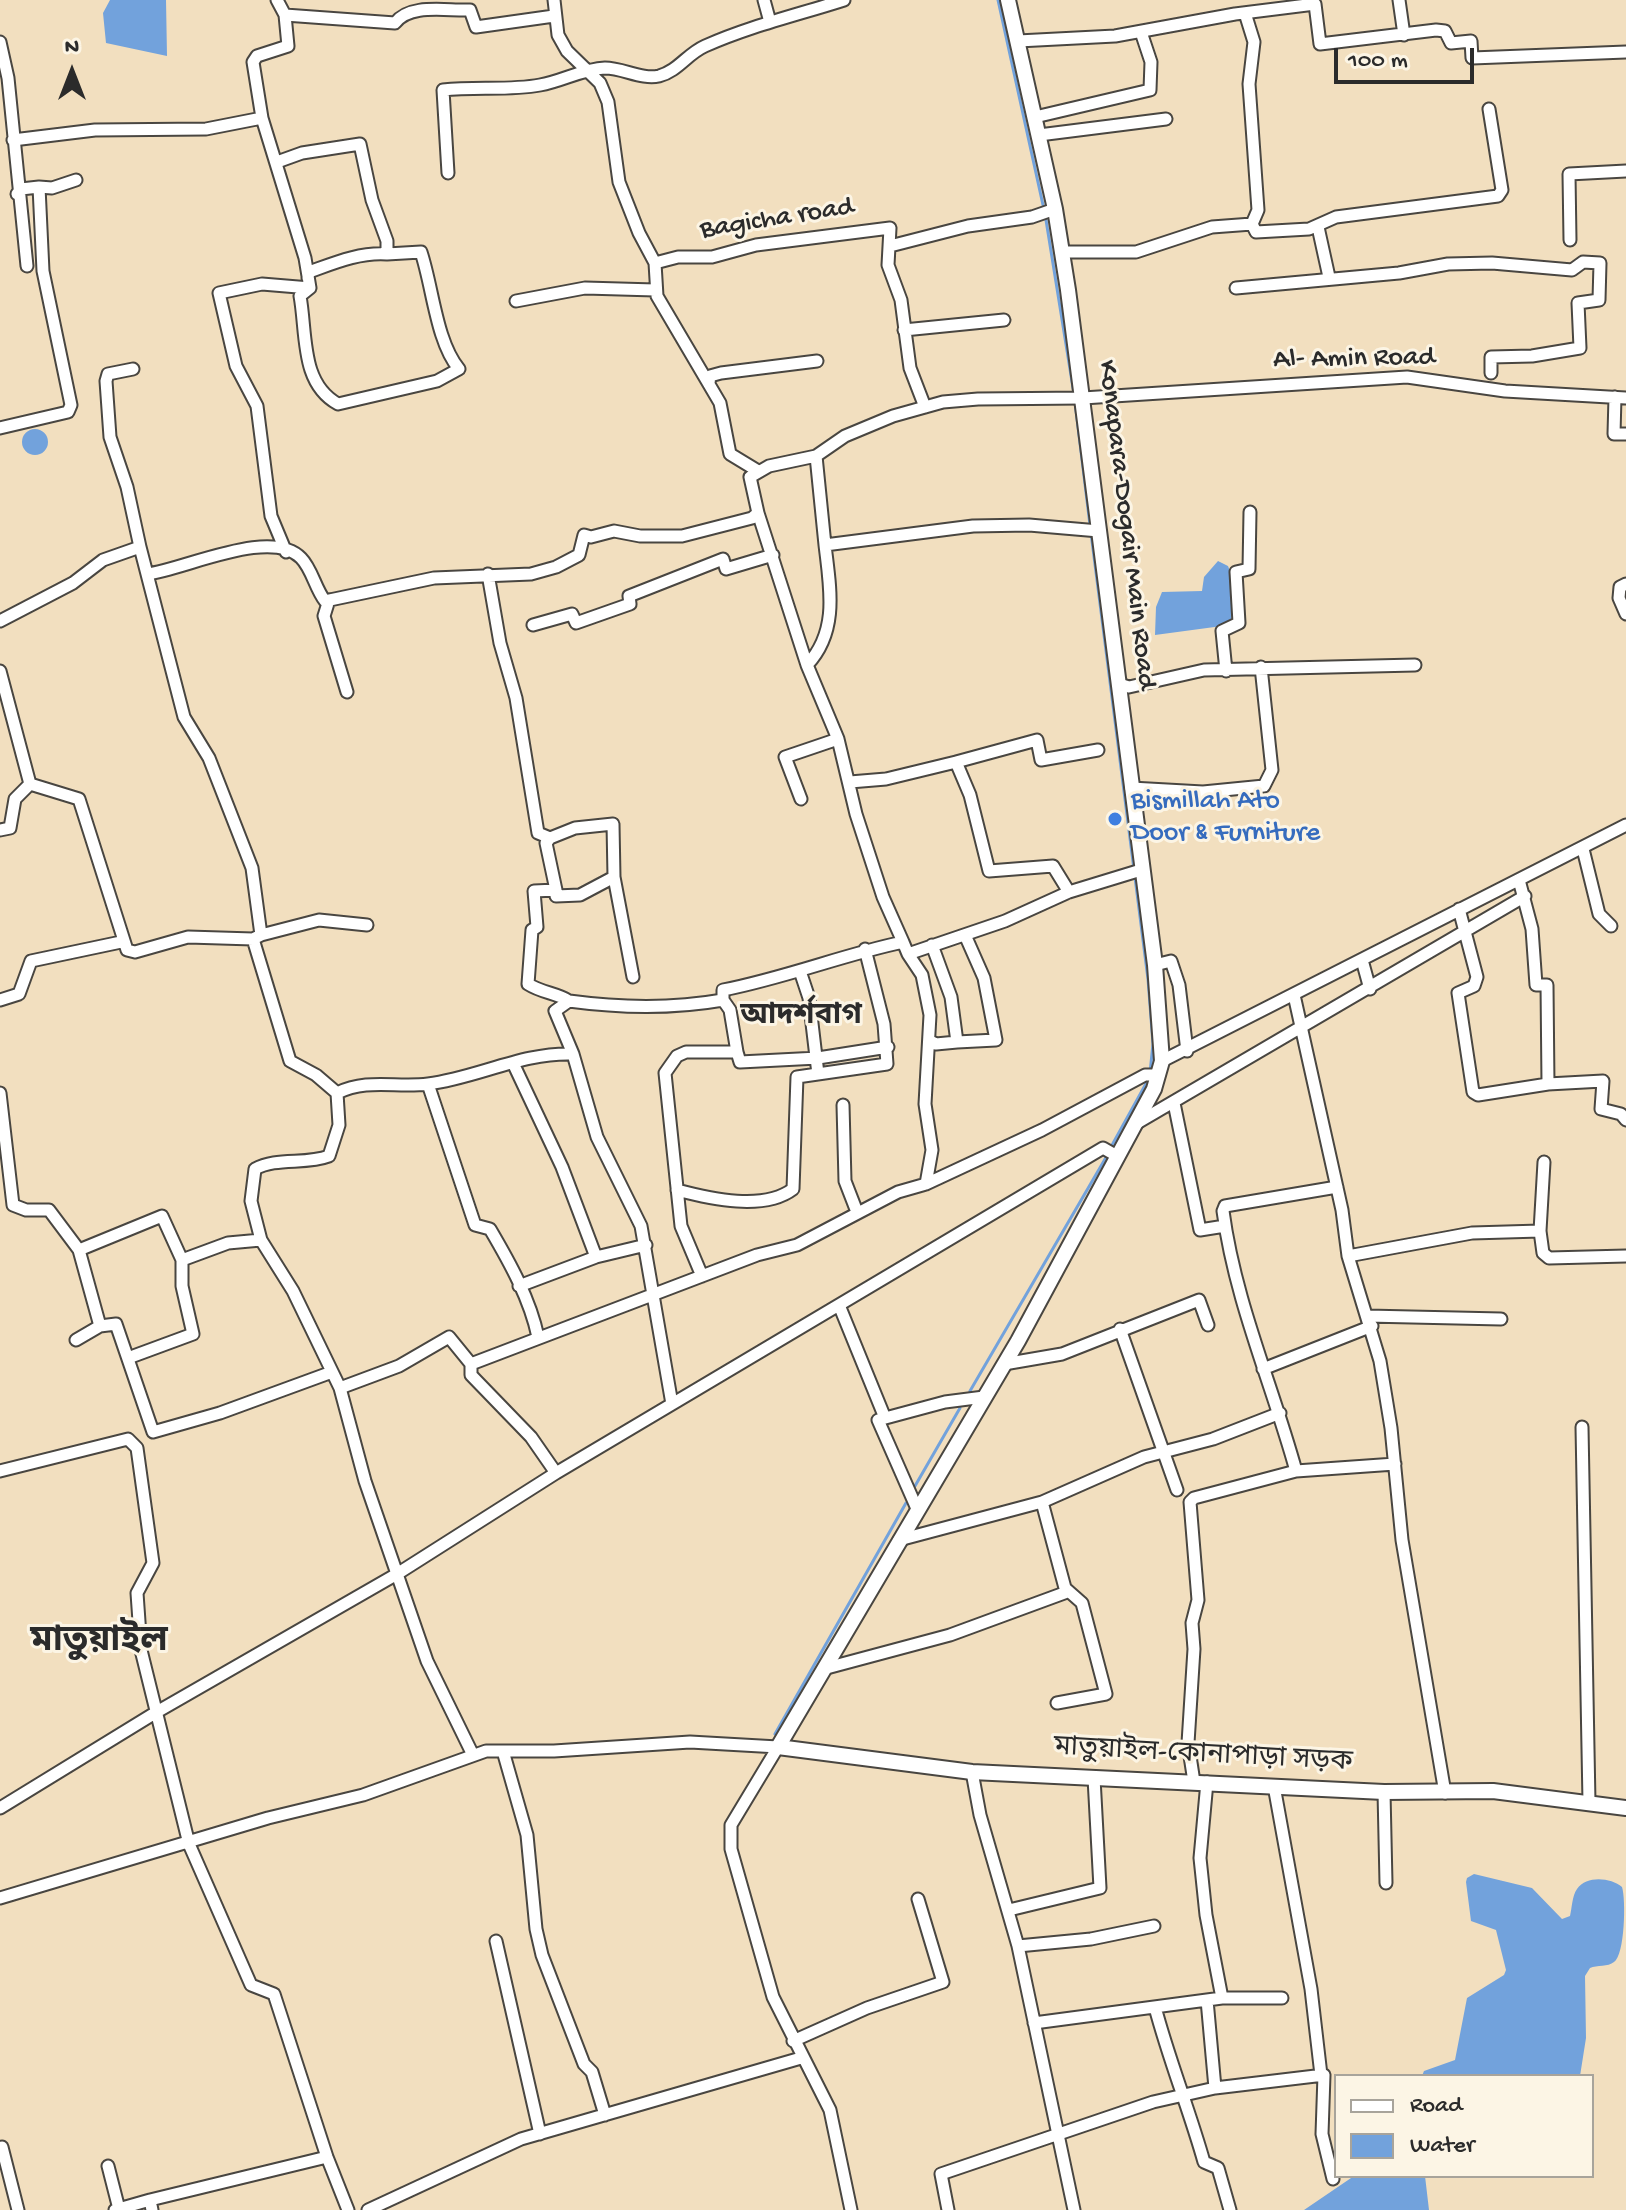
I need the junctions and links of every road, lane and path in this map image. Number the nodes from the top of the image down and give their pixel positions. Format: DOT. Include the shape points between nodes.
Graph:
graph roads {
  1 [pos="277,0"];
  2 [pos="554,0"];
  3 [pos="764,0"];
  4 [pos="844,0"];
  5 [pos="1008,0"];
  6 [pos="1399,0"];
  7 [pos="1245,13"];
  8 [pos="285,15"];
  9 [pos="554,16"];
  10 [pos="770,22"];
  11 [pos="1141,32"];
  12 [pos="1404,35"];
  13 [pos="1018,41"];
  14 [pos="0,42"];
  15 [pos="1626,52"];
  16 [pos="586,70"];
  17 [pos="1489,109"];
  18 [pos="1035,117"];
  19 [pos="262,118"];
  20 [pos="1166,119"];
  21 [pos="1039,135"];
  22 [pos="13,140"];
  23 [pos="277,162"];
  24 [pos="1626,171"];
  25 [pos="448,173"];
  26 [pos="76,180"];
  27 [pos="39,187"];
  28 [pos="17,194"];
  29 [pos="1055,209"];
  30 [pos="1252,224"];
  31 [pos="1318,227"];
  32 [pos="1570,240"];
  33 [pos="890,246"];
  34 [pos="1063,252"];
  35 [pos="387,254"];
  36 [pos="655,263"];
  37 [pos="27,266"];
  38 [pos="1329,277"];
  39 [pos="309,283"];
  40 [pos="1236,288"];
  41 [pos="655,290"];
  42 [pos="516,301"];
  43 [pos="1004,320"];
  44 [pos="904,330"];
  45 [pos="817,361"];
  46 [pos="133,369"];
  47 [pos="1491,373"];
  48 [pos="709,383"];
  49 [pos="1083,398"];
  50 [pos="1620,398"];
  51 [pos="925,407"];
  52 [pos="0,428"];
  53 [pos="1626,434"];
  54 [pos="816,456"];
  55 [pos="758,471"];
  56 [pos="1250,512"];
  57 [pos="758,513"];
  58 [pos="1099,531"];
  59 [pos="825,545"];
  60 [pos="140,547"];
  61 [pos="286,552"];
  62 [pos="773,555"];
  63 [pos="147,574"];
  64 [pos="488,574"];
  65 [pos="1626,584"];
  66 [pos="329,600"];
  67 [pos="1626,614"];
  68 [pos="0,621"];
  69 [pos="533,625"];
  70 [pos="807,665"];
  71 [pos="1415,665"];
  72 [pos="1261,667"];
  73 [pos="0,671"];
  74 [pos="1226,671"];
  75 [pos="1119,684"];
  76 [pos="347,692"];
  77 [pos="838,739"];
  78 [pos="1098,750"];
  79 [pos="956,762"];
  80 [pos="850,782"];
  81 [pos="30,784"];
  82 [pos="1131,788"];
  83 [pos="801,799"];
  84 [pos="1626,825"];
  85 [pos="0,830"];
  86 [pos="550,838"];
  87 [pos="1583,849"];
  88 [pos="1135,872"];
  89 [pos="614,877"];
  90 [pos="1519,880"];
  91 [pos="556,890"];
  92 [pos="1069,892"];
  93 [pos="1525,896"];
  94 [pos="1459,909"];
  95 [pos="367,925"];
  96 [pos="1611,926"];
  97 [pos="1465,930"];
  98 [pos="965,935"];
  99 [pos="257,937"];
  100 [pos="121,942"];
  101 [pos="903,942"];
  102 [pos="932,945"];
  103 [pos="865,949"];
  104 [pos="908,954"];
  105 [pos="1362,960"];
  106 [pos="1155,965"];
  107 [pos="800,971"];
  108 [pos="633,977"];
  109 [pos="1370,989"];
  110 [pos="1294,995"];
  111 [pos="0,1000"];
  112 [pos="723,1000"];
  113 [pos="569,1001"];
  114 [pos="1303,1029"];
  115 [pos="930,1041"];
  116 [pos="957,1042"];
  117 [pos="888,1047"];
  118 [pos="1187,1051"];
  119 [pos="737,1052"];
  120 [pos="573,1054"];
  121 [pos="818,1058"];
  122 [pos="513,1063"];
  123 [pos="1155,1072"];
  124 [pos="818,1074"];
  125 [pos="428,1084"];
  126 [pos="1548,1084"];
  127 [pos="0,1093"];
  128 [pos="337,1093"];
  129 [pos="1174,1103"];
  130 [pos="843,1105"];
  131 [pos="1626,1120"];
  132 [pos="1137,1123"];
  133 [pos="1111,1153"];
  134 [pos="1544,1162"];
  135 [pos="926,1184"];
  136 [pos="1337,1187"];
  137 [pos="677,1190"];
  138 [pos="857,1212"];
  139 [pos="1225,1226"];
  140 [pos="1540,1231"];
  141 [pos="261,1240"];
  142 [pos="646,1245"];
  143 [pos="79,1250"];
  144 [pos="1348,1256"];
  145 [pos="1626,1256"];
  146 [pos="596,1257"];
  147 [pos="182,1260"];
  148 [pos="702,1276"];
  149 [pos="519,1286"];
  150 [pos="653,1298"];
  151 [pos="839,1305"];
  152 [pos="1501,1319"];
  153 [pos="1370,1321"];
  154 [pos="1208,1325"];
  155 [pos="100,1326"];
  156 [pos="1120,1329"];
  157 [pos="538,1337"];
  158 [pos="76,1340"];
  159 [pos="128,1358"];
  160 [pos="471,1364"];
  161 [pos="1004,1364"];
  162 [pos="1263,1369"];
  163 [pos="332,1372"];
  164 [pos="340,1388"];
  165 [pos="984,1397"];
  166 [pos="672,1404"];
  167 [pos="1280,1413"];
  168 [pos="885,1418"];
  169 [pos="1582,1427"];
  170 [pos="1164,1451"];
  171 [pos="1395,1464"];
  172 [pos="0,1471"];
  173 [pos="1296,1471"];
  174 [pos="556,1473"];
  175 [pos="1177,1490"];
  176 [pos="1042,1502"];
  177 [pos="918,1511"];
  178 [pos="899,1540"];
  179 [pos="397,1574"];
  180 [pos="1067,1592"];
  181 [pos="823,1669"];
  182 [pos="1057,1703"];
  183 [pos="155,1713"];
  184 [pos="778,1747"];
  185 [pos="503,1751"];
  186 [pos="472,1753"];
  187 [pos="972,1772"];
  188 [pos="1094,1778"];
  189 [pos="1200,1782"];
  190 [pos="1274,1786"];
  191 [pos="1384,1792"];
  192 [pos="1445,1793"];
  193 [pos="1589,1802"];
  194 [pos="0,1808"];
  195 [pos="1626,1808"];
  196 [pos="189,1844"];
  197 [pos="1386,1883"];
  198 [pos="0,1898"];
  199 [pos="918,1899"];
  200 [pos="1009,1910"];
  201 [pos="1154,1926"];
  202 [pos="496,1941"];
  203 [pos="1018,1946"];
  204 [pos="1222,1998"];
  205 [pos="1282,1998"];
  206 [pos="1207,2000"];
  207 [pos="1155,2007"];
  208 [pos="1034,2023"];
  209 [pos="793,2041"];
  210 [pos="801,2058"];
  211 [pos="1321,2075"];
  212 [pos="1215,2088"];
  213 [pos="1185,2095"];
  214 [pos="605,2115"];
  215 [pos="540,2134"];
  216 [pos="1057,2135"];
  217 [pos="2,2147"];
  218 [pos="327,2157"];
  219 [pos="108,2166"];
  220 [pos="1333,2179"];
  221 [pos="151,2205"];
  222 [pos="18,2210"];
  223 [pos="117,2210"];
  224 [pos="348,2210"];
  225 [pos="368,2210"];
  226 [pos="851,2210"];
  227 [pos="948,2210"];
  228 [pos="1074,2210"];
  229 [pos="1230,2210"];
  1 -- 8 [label="street"];
  2 -- 9 [label="street"];
  3 -- 10 [label="street"];
  4 -- 10 [label="street"];
  5 -- 13 [label="main road, Konapara-Dogair Main Road"];
  6 -- 12 [label="street"];
  7 -- 11 [label="street"];
  7 -- 12 [label="street" via="1315,4 1320,44"];
  7 -- 30 [label="street" via="1254,42 1249,84 1258,210"];
  8 -- 9 [label="street" via="395,23 401,14 416,9 470,10 476,27"];
  8 -- 19 [label="street" via="288,46 253,62"];
  9 -- 16 [label="street" via="567,51"];
  10 -- 16 [label="street" via="704,47 674,71 655,77 610,68"];
  11 -- 13 [label="street"];
  11 -- 18 [label="street" via="1151,62 1150,90"];
  12 -- 15 [label="street" via="1445,31 1451,43 1471,41 1472,58"];
  13 -- 18 [label="main road, Konapara-Dogair Main Road"];
  14 -- 22 [label="street"];
  16 -- 25 [label="street" via="530,87 443,90"];
  16 -- 36 [label="street" via="600,83 608,102 619,182"];
  17 -- 31 [label="street" via="1501,194 1336,217"];
  18 -- 21 [label="main road, Konapara-Dogair Main Road"];
  19 -- 22 [label="street" via="206,129 95,130"];
  19 -- 23 [label="street"];
  20 -- 21 [label="street"];
  21 -- 29 [label="main road, Konapara-Dogair Main Road"];
  22 -- 28 [label="street"];
  23 -- 35 [label="street" via="360,144"];
  23 -- 39 [label="street"];
  24 -- 32 [label="street" via="1569,174"];
  26 -- 27 [label="street"];
  27 -- 28 [label="street"];
  27 -- 52 [label="street" via="43,271 71,405 68,412"];
  28 -- 37 [label="street"];
  29 -- 33 [label="street, Bagicha road"];
  29 -- 34 [label="main road, Konapara-Dogair Main Road"];
  30 -- 31 [label="street" via="1256,232 1267,233"];
  30 -- 34 [label="street" via="1212,227 1136,252"];
  31 -- 38 [label="street"];
  33 -- 36 [label="street, Bagicha road" via="888,227"];
  33 -- 44 [label="street, Bagicha road" via="888,265 901,300"];
  34 -- 49 [label="main road, Konapara-Dogair Main Road"];
  35 -- 39 [label="street" via="335,262 309,272"];
  35 -- 39 [label="street" via="421,252 445,352 459,369 437,381 338,404 327,398 314,384 302,328 300,296"];
  36 -- 41 [label="street"];
  38 -- 40 [label="street"];
  38 -- 47 [label="street" via="1448,264 1572,270 1583,262 1600,263 1599,300 1578,303 1580,348 1491,357"];
  39 -- 61 [label="street" via="262,284 219,293 236,366 257,406 271,516"];
  41 -- 42 [label="street" via="585,288"];
  41 -- 48 [label="street"];
  43 -- 44 [label="street"];
  44 -- 51 [label="street, Bagicha road" via="910,368"];
  45 -- 48 [label="street" via="721,373 710,376"];
  46 -- 60 [label="street" via="108,374 106,381 110,437"];
  48 -- 55 [label="street" via="720,403 730,454"];
  49 -- 50 [label="street, Al- Amin Road" via="1407,377 1505,391"];
  49 -- 51 [label="street, Al- Amin Road" via="978,399"];
  49 -- 58 [label="main road, Konapara-Dogair Main Road"];
  50 -- 53 [label="street" via="1614,434"];
  51 -- 54 [label="street, Al- Amin Road" via="845,436"];
  54 -- 55 [label="street, Al- Amin Road"];
  54 -- 59 [label="street"];
  55 -- 57 [label="street" via="750,477"];
  56 -- 74 [label="street" via="1249,569 1236,572 1239,623 1222,631"];
  57 -- 62 [label="street"];
  57 -- 64 [label="street" via="682,536 614,531 584,535 579,555 569,562 531,574"];
  58 -- 59 [label="street" via="973,526"];
  58 -- 75 [label="main road, Konapara-Dogair Main Road"];
  59 -- 70 [label="street" via="829,630"];
  60 -- 63 [label="street"];
  60 -- 68 [label="street" via="103,560 73,583"];
  61 -- 63 [label="street" via="265,544"];
  61 -- 66 [label="street" via="300,556 318,592"];
  62 -- 69 [label="street" via="726,569 723,559 629,596 630,604 591,619 576,623 572,614"];
  62 -- 70 [label="street"];
  63 -- 99 [label="street" via="184,717 209,758 252,868"];
  64 -- 66 [label="street" via="434,578"];
  64 -- 86 [label="street" via="538,833"];
  65 -- 67 [label="street" via="1620,587 1619,598"];
  66 -- 76 [label="street" via="324,616"];
  70 -- 77 [label="street"];
  71 -- 72 [label="street"];
  72 -- 74 [label="street"];
  72 -- 82 [label="street" via="1272,770 1264,786 1203,792"];
  73 -- 81 [label="street"];
  74 -- 75 [label="street" via="1204,670 1129,687"];
  75 -- 82 [label="main road, Konapara-Dogair Main Road"];
  77 -- 80 [label="street"];
  77 -- 83 [label="street" via="785,757"];
  78 -- 79 [label="street" via="1041,760 1037,740"];
  79 -- 80 [label="street"];
  79 -- 92 [label="street" via="989,871 1053,866"];
  80 -- 101 [label="street" via="883,897"];
  81 -- 85 [label="street" via="15,799 10,828"];
  81 -- 100 [label="street" via="79,799"];
  82 -- 88 [label="main road, Konapara-Dogair Main Road"];
  84 -- 87 [label="street"];
  86 -- 89 [label="street" via="575,828 613,824"];
  86 -- 91 [label="street" via="546,843"];
  87 -- 90 [label="street"];
  87 -- 96 [label="street" via="1599,914"];
  88 -- 92 [label="street"];
  88 -- 106 [label="main road, Konapara-Dogair Main Road"];
  89 -- 91 [label="street" via="580,895 556,896"];
  89 -- 108 [label="street"];
  90 -- 93 [label="street"];
  90 -- 94 [label="street"];
  91 -- 113 [label="street" via="534,891 537,927 532,930 528,984"];
  92 -- 98 [label="street"];
  93 -- 97 [label="street"];
  93 -- 126 [label="street" via="1536,985 1547,985"];
  94 -- 97 [label="street"];
  94 -- 105 [label="street"];
  95 -- 99 [label="street" via="319,920"];
  97 -- 109 [label="street"];
  97 -- 126 [label="street" via="1478,983 1458,993 1473,1092"];
  98 -- 102 [label="street"];
  98 -- 116 [label="street" via="984,978 996,1040"];
  99 -- 100 [label="street" via="204,935 135,952"];
  99 -- 128 [label="street" via="290,1061"];
  100 -- 111 [label="street" via="31,961 19,994"];
  101 -- 103 [label="street"];
  101 -- 104 [label="street"];
  102 -- 104 [label="street"];
  102 -- 116 [label="street" via="951,997"];
  103 -- 107 [label="street"];
  103 -- 117 [label="street"];
  104 -- 115 [label="street" via="926,990"];
  105 -- 109 [label="street"];
  105 -- 110 [label="street"];
  106 -- 118 [label="street" via="1171,961"];
  106 -- 123 [label="main road, Konapara-Dogair Main Road"];
  107 -- 112 [label="street" via="723,990"];
  107 -- 121 [label="street"];
  109 -- 114 [label="street"];
  110 -- 114 [label="street"];
  110 -- 118 [label="street"];
  112 -- 113 [label="street" via="632,1007"];
  112 -- 119 [label="street" via="730,1010"];
  113 -- 120 [label="street" via="555,1011"];
  114 -- 129 [label="street"];
  114 -- 136 [label="street"];
  115 -- 116 [label="street"];
  115 -- 135 [label="street" via="925,1104 932,1150"];
  117 -- 121 [label="street"];
  117 -- 124 [label="street" via="883,1066"];
  118 -- 123 [label="street"];
  119 -- 121 [label="street" via="740,1062"];
  119 -- 137 [label="street" via="686,1052 665,1073"];
  120 -- 122 [label="street"];
  120 -- 142 [label="street" via="597,1137"];
  121 -- 124 [label="street"];
  122 -- 125 [label="street"];
  122 -- 146 [label="street" via="562,1167"];
  123 -- 132 [label="main road"];
  123 -- 135 [label="street"];
  124 -- 137 [label="street" via="797,1077 793,1189 780,1199 741,1200"];
  125 -- 128 [label="street" via="356,1084"];
  125 -- 149 [label="street" via="475,1225 490,1229"];
  126 -- 131 [label="street" via="1603,1081 1601,1109"];
  127 -- 143 [label="street" via="13,1205 49,1210"];
  128 -- 141 [label="street" via="339,1125 329,1156 255,1169 251,1201"];
  129 -- 132 [label="street"];
  129 -- 139 [label="street" via="1200,1230"];
  130 -- 138 [label="street" via="845,1181"];
  132 -- 133 [label="main road"];
  133 -- 151 [label="street"];
  133 -- 161 [label="main road"];
  134 -- 140 [label="street"];
  135 -- 138 [label="street"];
  136 -- 139 [label="street" via="1225,1206"];
  136 -- 144 [label="street"];
  137 -- 148 [label="street" via="681,1226"];
  138 -- 148 [label="street" via="797,1245"];
  139 -- 162 [label="street"];
  140 -- 144 [label="street" via="1472,1233"];
  140 -- 145 [label="street" via="1543,1253 1549,1258"];
  141 -- 147 [label="street" via="228,1243"];
  141 -- 163 [label="street" via="293,1291"];
  142 -- 146 [label="street"];
  142 -- 150 [label="street"];
  143 -- 147 [label="street" via="162,1216"];
  143 -- 155 [label="street"];
  144 -- 153 [label="street"];
  146 -- 149 [label="street"];
  147 -- 159 [label="street" via="193,1334"];
  148 -- 150 [label="street"];
  149 -- 157 [label="street"];
  150 -- 157 [label="street"];
  150 -- 166 [label="street"];
  151 -- 166 [label="street"];
  151 -- 168 [label="street"];
  152 -- 153 [label="street"];
  153 -- 162 [label="street"];
  153 -- 171 [label="street"];
  154 -- 156 [label="street" via="1199,1300"];
  155 -- 158 [label="street"];
  155 -- 159 [label="street" via="116,1324"];
  156 -- 161 [label="street" via="1062,1354"];
  156 -- 170 [label="street"];
  157 -- 160 [label="street"];
  159 -- 163 [label="street" via="153,1432"];
  160 -- 164 [label="street" via="449,1337 399,1366"];
  160 -- 174 [label="street" via="471,1375 531,1437"];
  161 -- 165 [label="main road"];
  162 -- 167 [label="street"];
  163 -- 164 [label="street"];
  164 -- 179 [label="street"];
  165 -- 168 [label="street"];
  165 -- 177 [label="main road"];
  166 -- 174 [label="street"];
  167 -- 170 [label="street"];
  167 -- 173 [label="street"];
  168 -- 177 [label="street" via="878,1420"];
  169 -- 193 [label="street"];
  170 -- 175 [label="street"];
  170 -- 176 [label="street"];
  171 -- 173 [label="street"];
  171 -- 192 [label="street" via="1402,1540"];
  172 -- 183 [label="street" via="128,1439 137,1448 153,1563 137,1593 136,1608"];
  173 -- 189 [label="street" via="1190,1502 1198,1600 1192,1623 1188,1743"];
  174 -- 179 [label="street"];
  176 -- 178 [label="street"];
  176 -- 180 [label="street"];
  177 -- 178 [label="main road"];
  178 -- 181 [label="main road"];
  179 -- 183 [label="street"];
  179 -- 186 [label="street" via="427,1661"];
  180 -- 181 [label="street" via="950,1635"];
  180 -- 182 [label="street" via="1082,1603 1106,1694"];
  181 -- 184 [label="main road"];
  183 -- 194 [label="street"];
  183 -- 196 [label="street"];
  184 -- 185 [label="street" via="690,1742"];
  184 -- 187 [label="main road, মাতুয়াইল-কোনাপাড়া সড়ক"];
  184 -- 209 [label="street" via="731,1825 730,1836 773,1997"];
  185 -- 186 [label="street"];
  185 -- 214 [label="street" via="527,1835 542,1955"];
  186 -- 196 [label="street" via="363,1795"];
  187 -- 188 [label="main road, মাতুয়াইল-কোনাপাড়া সড়ক"];
  187 -- 200 [label="street"];
  188 -- 189 [label="main road, মাতুয়াইল-কোনাপাড়া সড়ক"];
  188 -- 200 [label="street" via="1100,1888"];
  189 -- 190 [label="main road, মাতুয়াইল-কোনাপাড়া সড়ক"];
  189 -- 204 [label="street" via="1199,1850"];
  190 -- 191 [label="main road, মাতুয়াইল-কোনাপাড়া সড়ক"];
  190 -- 211 [label="street"];
  191 -- 192 [label="main road, মাতুয়াইল-কোনাপাড়া সড়ক"];
  191 -- 197 [label="street"];
  192 -- 193 [label="main road, মাতুয়াইল-কোনাপাড়া সড়ক" via="1493,1791"];
  193 -- 195 [label="main road, মাতুয়াইল-কোনাপাড়া সড়ক"];
  196 -- 198 [label="street"];
  196 -- 218 [label="street" via="251,1985 274,1994"];
  199 -- 209 [label="street" via="943,1982"];
  200 -- 203 [label="street"];
  201 -- 203 [label="street"];
  202 -- 215 [label="street"];
  203 -- 208 [label="street"];
  204 -- 205 [label="street"];
  204 -- 206 [label="street"];
  206 -- 207 [label="street"];
  206 -- 212 [label="street"];
  207 -- 208 [label="street"];
  207 -- 213 [label="street" via="1172,2070"];
  208 -- 216 [label="street"];
  209 -- 210 [label="street"];
  210 -- 214 [label="street"];
  210 -- 226 [label="street" via="830,2110"];
  211 -- 212 [label="street"];
  211 -- 220 [label="street" via="1322,2134"];
  212 -- 213 [label="street"];
  213 -- 216 [label="street"];
  213 -- 229 [label="street" via="1204,2162 1218,2168"];
  214 -- 215 [label="street"];
  215 -- 225 [label="street"];
  216 -- 227 [label="street" via="941,2174"];
  216 -- 228 [label="street"];
  217 -- 222 [label="street"];
  218 -- 221 [label="street"];
  218 -- 224 [label="street"];
  219 -- 223 [label="street"];
  221 -- 223 [label="street"];
}
